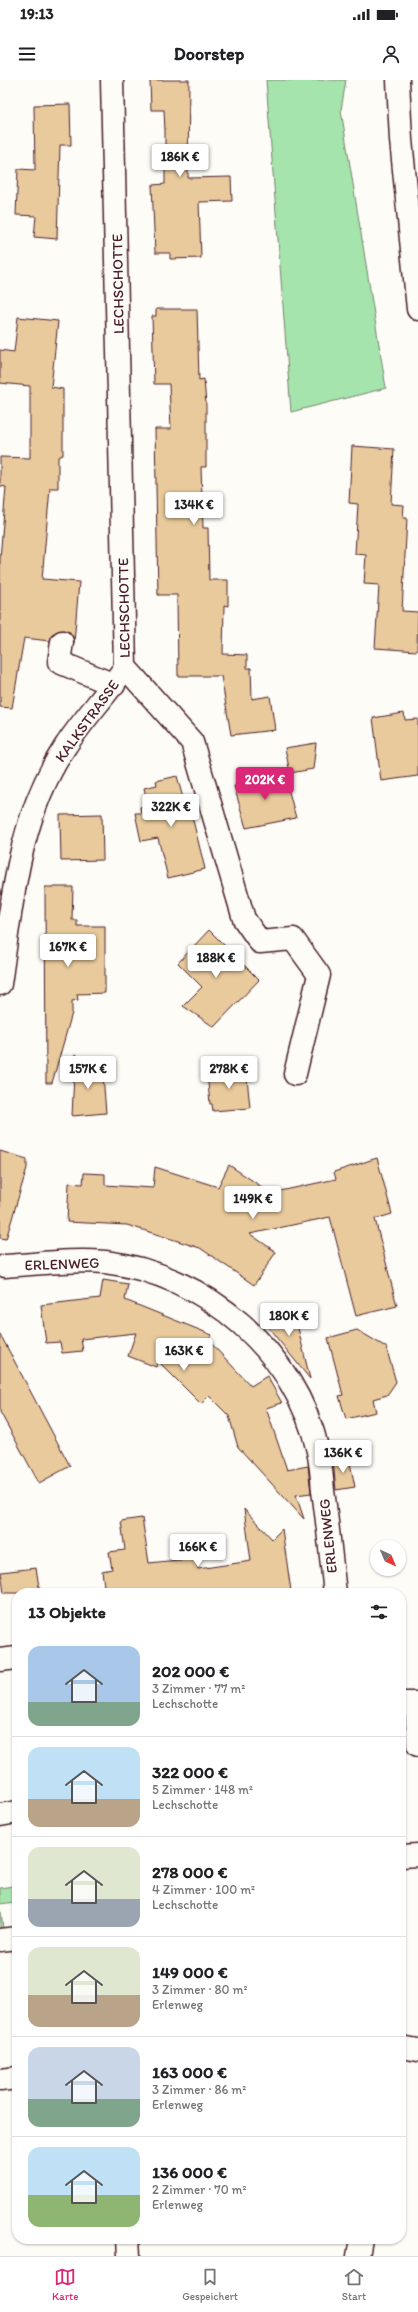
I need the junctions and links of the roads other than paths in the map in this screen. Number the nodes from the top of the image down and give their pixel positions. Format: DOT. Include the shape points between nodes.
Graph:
graph roads {
  1 [pos="112,80"];
  2 [pos="398,80"];
  3 [pos="418,309"];
  4 [pos="62,642"];
  5 [pos="120,676"];
  6 [pos="0,984"];
  7 [pos="295,1074"];
  8 [pos="5,1266"];
  9 [pos="334,1588"];
  10 [pos="12,1659"];
  11 [pos="0,1660"];
  12 [pos="406,1703"];
  13 [pos="418,1746"];
  14 [pos="12,1813"];
  15 [pos="0,1814"];
  16 [pos="418,1855"];
  17 [pos="406,1856"];
  18 [pos="12,1939"];
  19 [pos="0,1940"];
  20 [pos="406,2048"];
  21 [pos="418,2050"];
  22 [pos="12,2079"];
  23 [pos="0,2080"];
  24 [pos="128,2244"];
  25 [pos="359,2244"];
  26 [pos="129,2256"];
  27 [pos="358,2256"];
  1 -- 5 [label="street, LECHSCHOTTE"];
  2 -- 3 [label="street" via="401,140"];
  4 -- 5 [label="street" via="59,662"];
  5 -- 6 [label="street, KALKSTRASSE" via="64,747 28,824 17,873"];
  5 -- 7 [label="street, LECHSCHOTTE" via="192,742 244,920 260,942 293,939 319,975"];
  8 -- 9 [label="street, ERLENWEG" via="69,1260 106,1262 141,1270 180,1284 236,1317 252,1333 289,1381 307,1415 318,1452"];
  10 -- 11 [label="street"];
  12 -- 13 [label="street" via="416,1703"];
  14 -- 15 [label="street"];
  16 -- 17 [label="street"];
  18 -- 19 [label="street"];
  20 -- 21 [label="street"];
  22 -- 23 [label="street"];
  24 -- 26 [label="street"];
  25 -- 27 [label="street"];
}
